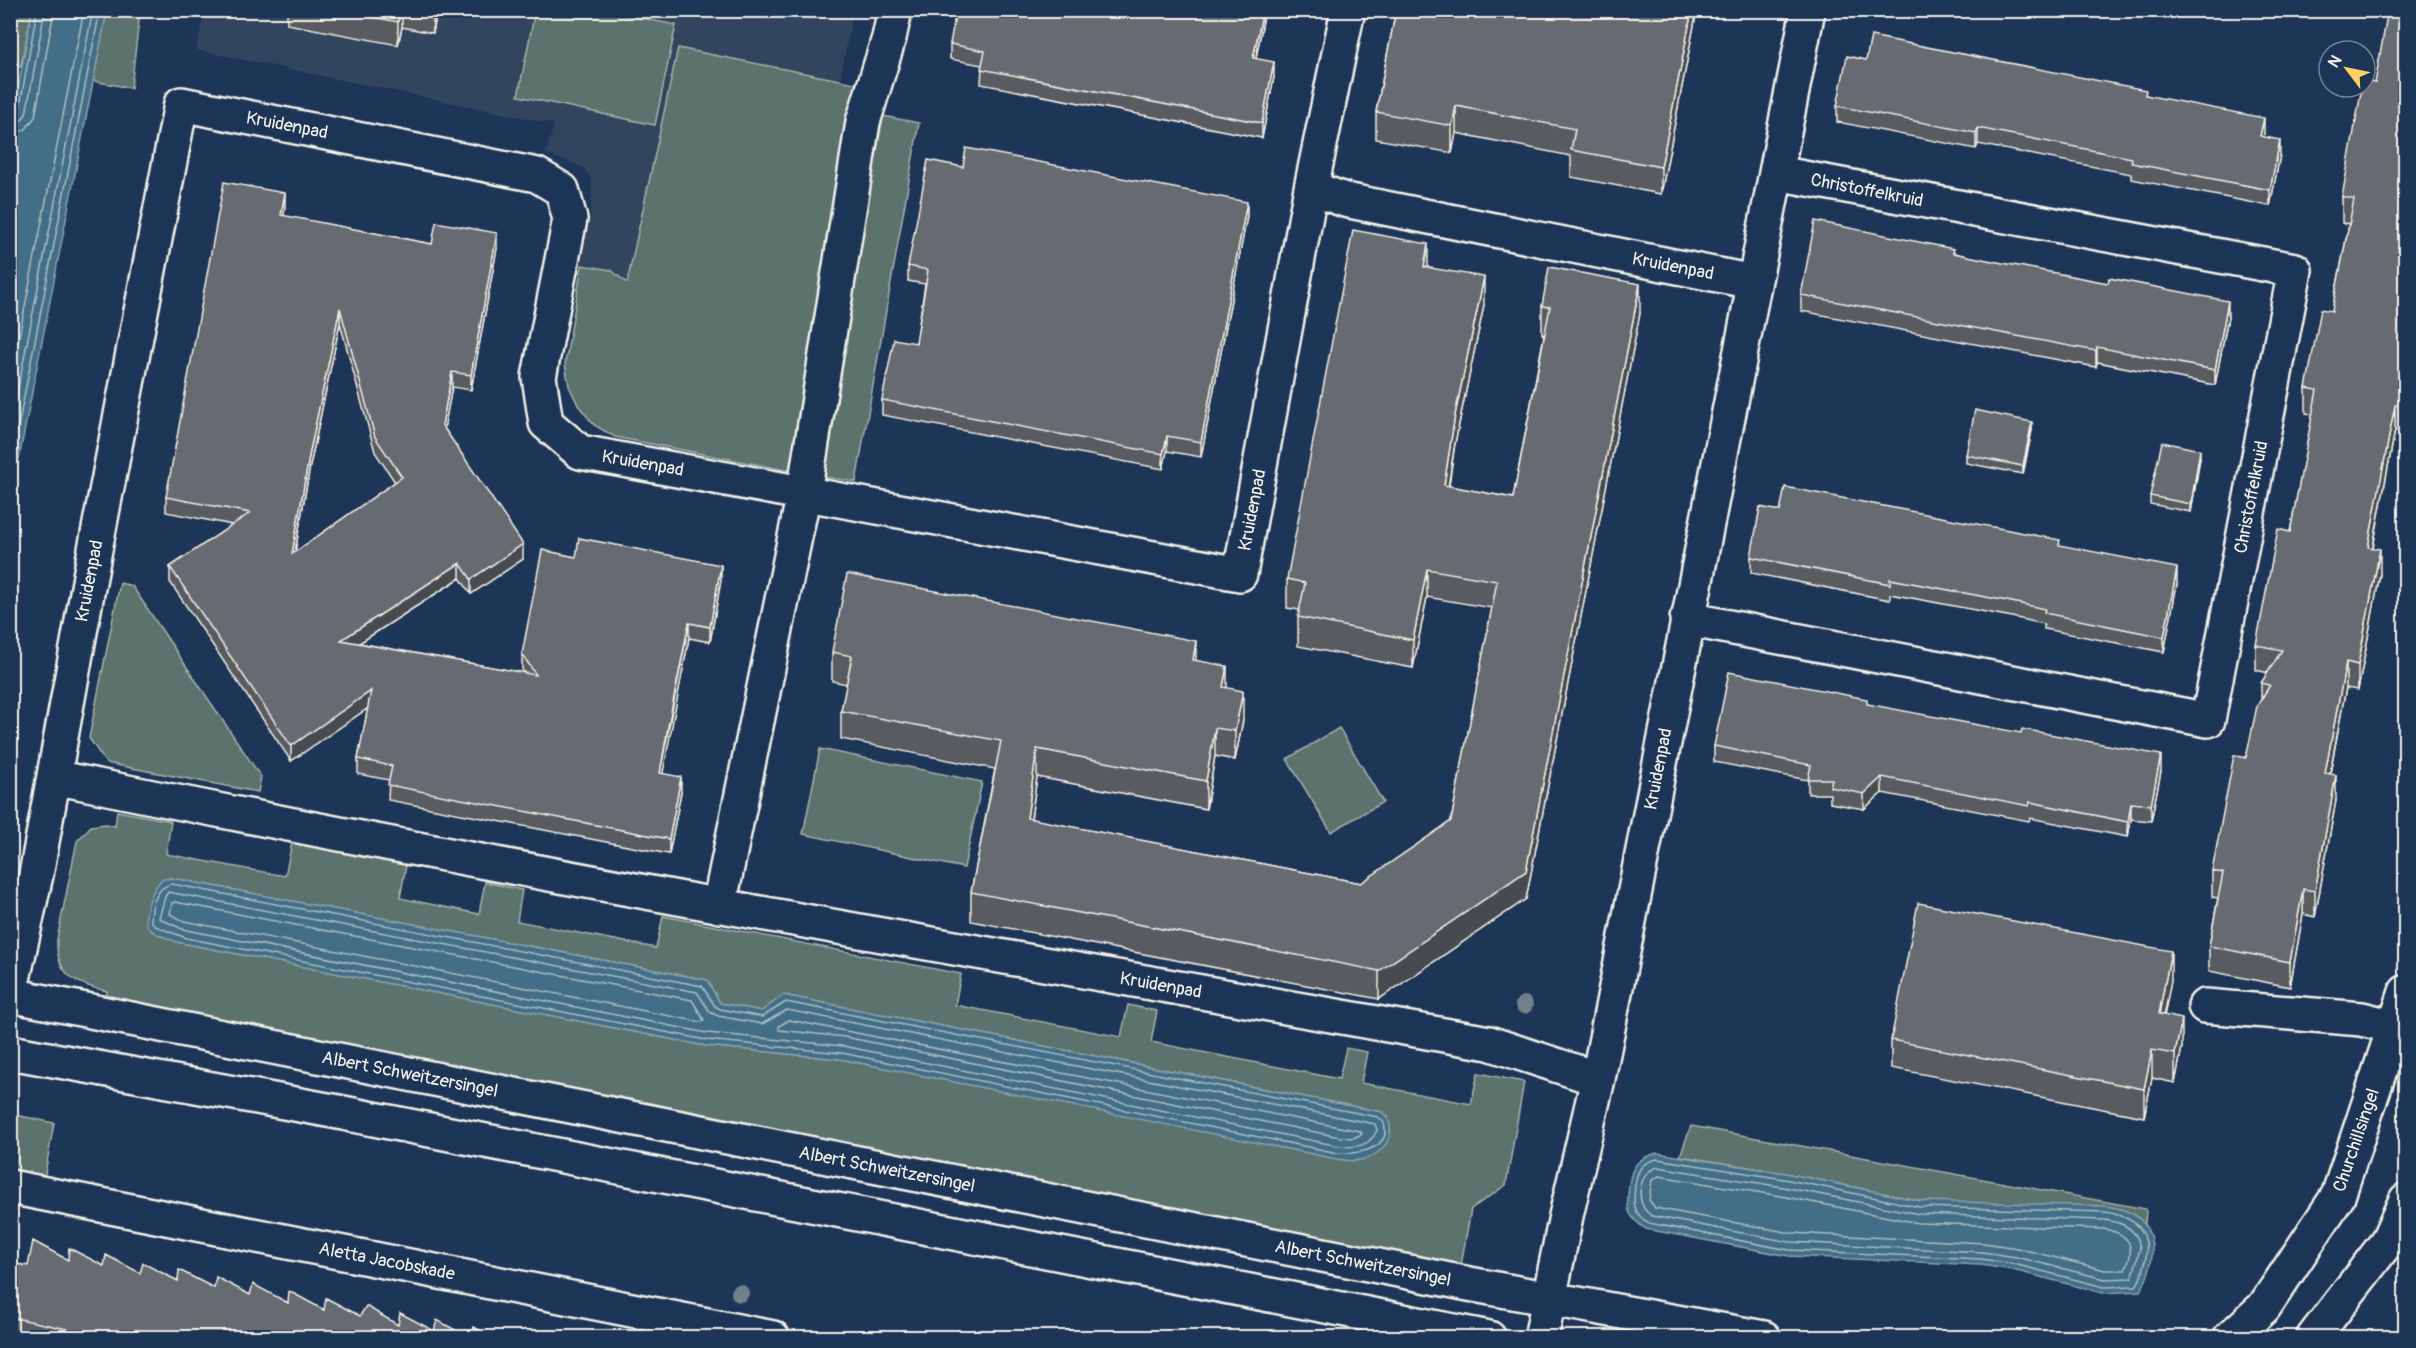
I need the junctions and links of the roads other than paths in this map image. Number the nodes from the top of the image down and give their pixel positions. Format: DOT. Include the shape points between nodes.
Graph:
graph roads {
  1 [pos="895,10"];
  2 [pos="1348,10"];
  3 [pos="1808,10"];
  4 [pos="1777,173"];
  5 [pos="1311,188"];
  6 [pos="1753,282"];
  7 [pos="804,493"];
  8 [pos="1687,619"];
  9 [pos="54,777"];
  10 [pos="719,906"];
  11 [pos="2406,992"];
  12 [pos="10,994"];
  13 [pos="2205,1005"];
  14 [pos="2394,1027"];
  15 [pos="10,1052"];
  16 [pos="1598,1079"];
  17 [pos="10,1187"];
  18 [pos="2406,1200"];
  19 [pos="1549,1299"];
  20 [pos="767,1337"];
  21 [pos="1489,1338"];
  22 [pos="1541,1338"];
  23 [pos="1764,1338"];
  24 [pos="2230,1338"];
  25 [pos="2313,1338"];
  1 -- 7 [label="street" via="863,122"];
  2 -- 5 [label="street, Kruidenpad"];
  3 -- 4 [label="street, Kruidenpad"];
  4 -- 6 [label="street, Kruidenpad"];
  4 -- 8 [label="street, Christoffelkruid" via="2295,270 2208,720"];
  5 -- 6 [label="street, Kruidenpad" via="1345,200"];
  5 -- 7 [label="street, Kruidenpad" via="1240,574"];
  6 -- 8 [label="street, Kruidenpad"];
  7 -- 9 [label="street, Kruidenpad" via="580,452 546,423 539,376 570,219 562,190 537,175 181,104"];
  7 -- 10 [label="street"];
  8 -- 16 [label="street, Kruidenpad"];
  9 -- 10 [label="street, Kruidenpad" via="280,824"];
  9 -- 12 [label="street, Kruidenpad"];
  10 -- 16 [label="street, Kruidenpad" via="1489,1042"];
  11 -- 14 [label="street, Churchillsingel"];
  12 -- 19 [label="street, Albert Schweitzersingel"];
  13 -- 14 [label="street" via="2362,1019"];
  14 -- 24 [label="street, Churchillsingel" via="2338,1196 2264,1307"];
  15 -- 21 [label="street" via="333,1111"];
  16 -- 19 [label="street, Kruidenpad"];
  17 -- 20 [label="street, Aletta Jacobskade"];
  18 -- 25 [label="street" via="2387,1242"];
  19 -- 22 [label="street"];
  19 -- 23 [label="street, Albert Schweitzersingel"];
}
